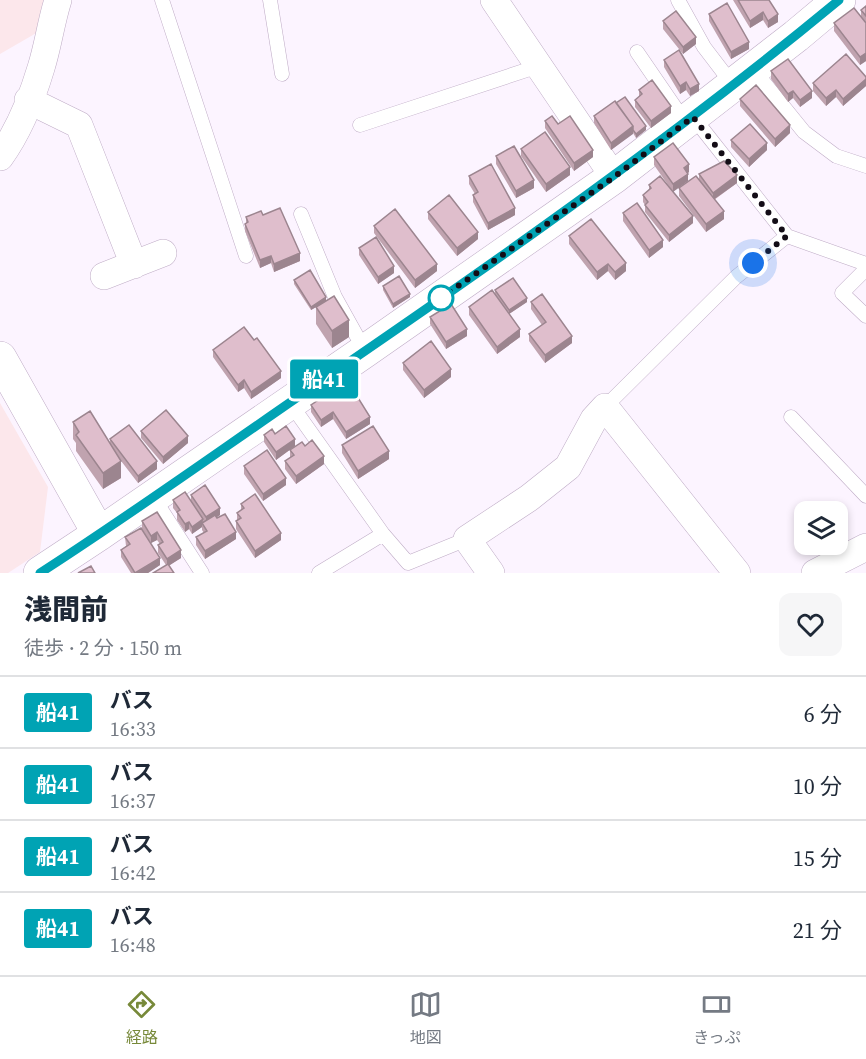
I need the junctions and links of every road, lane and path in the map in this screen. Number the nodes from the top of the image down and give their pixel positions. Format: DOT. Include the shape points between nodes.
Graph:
graph roads {
  1 [pos="58,0"];
  2 [pos="162,0"];
  3 [pos="270,0"];
  4 [pos="494,0"];
  5 [pos="678,0"];
  6 [pos="838,0"];
  7 [pos="637,52"];
  8 [pos="540,66"];
  9 [pos="282,74"];
  10 [pos="743,77"];
  11 [pos="28,100"];
  12 [pos="689,120"];
  13 [pos="360,125"];
  14 [pos="0,157"];
  15 [pos="866,166"];
  16 [pos="614,177"];
  17 [pos="301,213"];
  18 [pos="787,236"];
  19 [pos="163,254"];
  20 [pos="246,256"];
  21 [pos="866,264"];
  22 [pos="134,265"];
  23 [pos="866,269"];
  24 [pos="104,276"];
  25 [pos="866,316"];
  26 [pos="365,351"];
  27 [pos="0,358"];
  28 [pos="290,403"];
  29 [pos="605,407"];
  30 [pos="791,417"];
  31 [pos="866,496"];
  32 [pos="153,497"];
  33 [pos="99,534"];
  34 [pos="383,534"];
  35 [pos="467,539"];
  36 [pos="866,547"];
  37 [pos="40,573"];
  38 [pos="202,573"];
  39 [pos="319,573"];
  40 [pos="490,573"];
  41 [pos="737,573"];
  42 [pos="815,573"];
  1 -- 11 [label="street" via="41,68"];
  2 -- 20 [label="lane"];
  3 -- 9 [label="lane"];
  4 -- 8 [label="street"];
  5 -- 10 [label="lane" via="704,47"];
  6 -- 10 [label="street"];
  7 -- 12 [label="lane"];
  8 -- 13 [label="lane"];
  8 -- 16 [label="street"];
  10 -- 12 [label="street"];
  10 -- 15 [label="lane" via="836,156"];
  11 -- 14 [label="street"];
  11 -- 22 [label="street" via="79,125"];
  12 -- 16 [label="street"];
  12 -- 18 [label="lane"];
  16 -- 26 [label="street"];
  17 -- 26 [label="lane" via="335,297"];
  18 -- 21 [label="lane"];
  18 -- 29 [label="lane" via="736,277"];
  19 -- 22 [label="street"];
  22 -- 24 [label="street"];
  23 -- 25 [label="lane" via="843,293"];
  26 -- 28 [label="street"];
  27 -- 33 [label="street"];
  28 -- 32 [label="street"];
  28 -- 34 [label="lane"];
  29 -- 35 [label="street" via="594,419 568,467"];
  29 -- 41 [label="street"];
  30 -- 31 [label="lane"];
  32 -- 33 [label="street"];
  32 -- 38 [label="lane"];
  33 -- 37 [label="street"];
  34 -- 35 [label="lane" via="408,563"];
  34 -- 39 [label="lane"];
  35 -- 40 [label="street"];
  36 -- 42 [label="street"];
}
